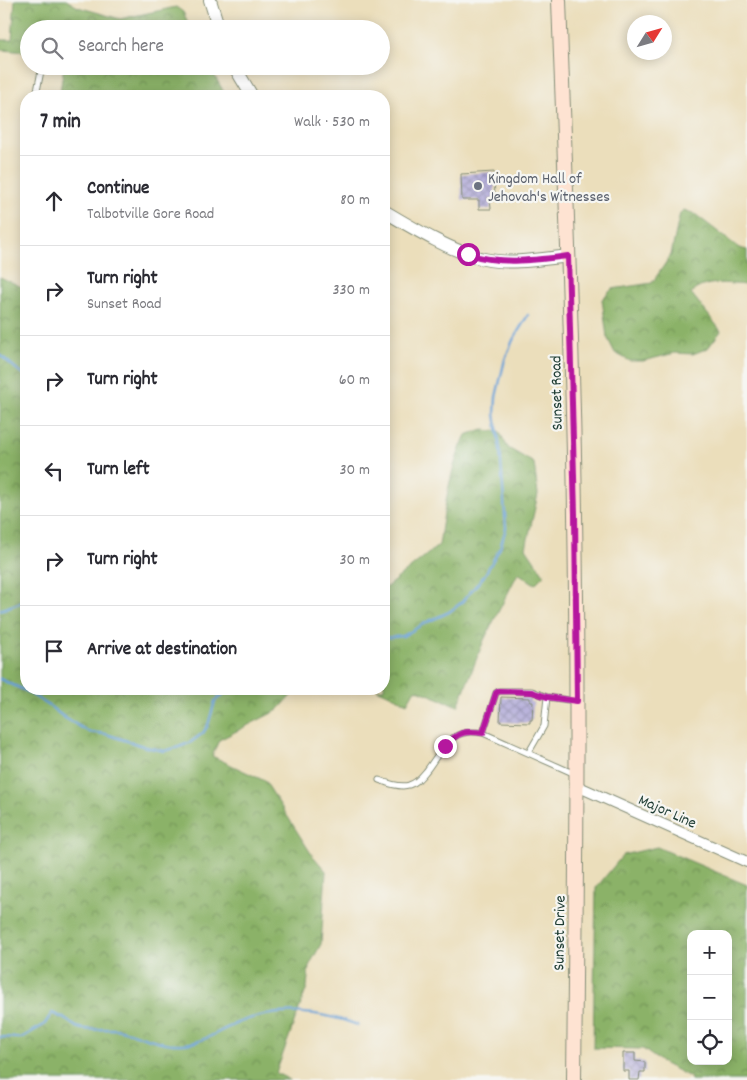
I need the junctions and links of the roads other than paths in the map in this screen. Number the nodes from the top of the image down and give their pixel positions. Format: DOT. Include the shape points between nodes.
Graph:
graph roads {
  1 [pos="210,0"];
  2 [pos="559,0"];
  3 [pos="213,20"];
  4 [pos="40,75"];
  5 [pos="239,75"];
  6 [pos="37,90"];
  7 [pos="248,90"];
  8 [pos="390,214"];
  9 [pos="568,256"];
  10 [pos="547,697"];
  11 [pos="577,701"];
  12 [pos="483,733"];
  13 [pos="529,752"];
  14 [pos="379,780"];
  15 [pos="577,781"];
  16 [pos="747,862"];
  17 [pos="574,1080"];
  1 -- 3 [label="street"];
  2 -- 9 [label="main road, Sunset Road"];
  4 -- 6 [label="lane"];
  5 -- 7 [label="street"];
  8 -- 9 [label="street" via="453,248 484,259 501,261"];
  9 -- 11 [label="main road, Sunset Road"];
  10 -- 11 [label="lane"];
  10 -- 12 [label="lane" via="532,692 499,691"];
  10 -- 13 [label="lane" via="544,726"];
  11 -- 15 [label="main road, Sunset Road"];
  12 -- 13 [label="lane"];
  12 -- 14 [label="lane" via="471,731 455,735 419,780 409,786"];
  13 -- 15 [label="lane"];
  15 -- 16 [label="street, Major Line"];
  15 -- 17 [label="main road, Sunset Drive"];
}
